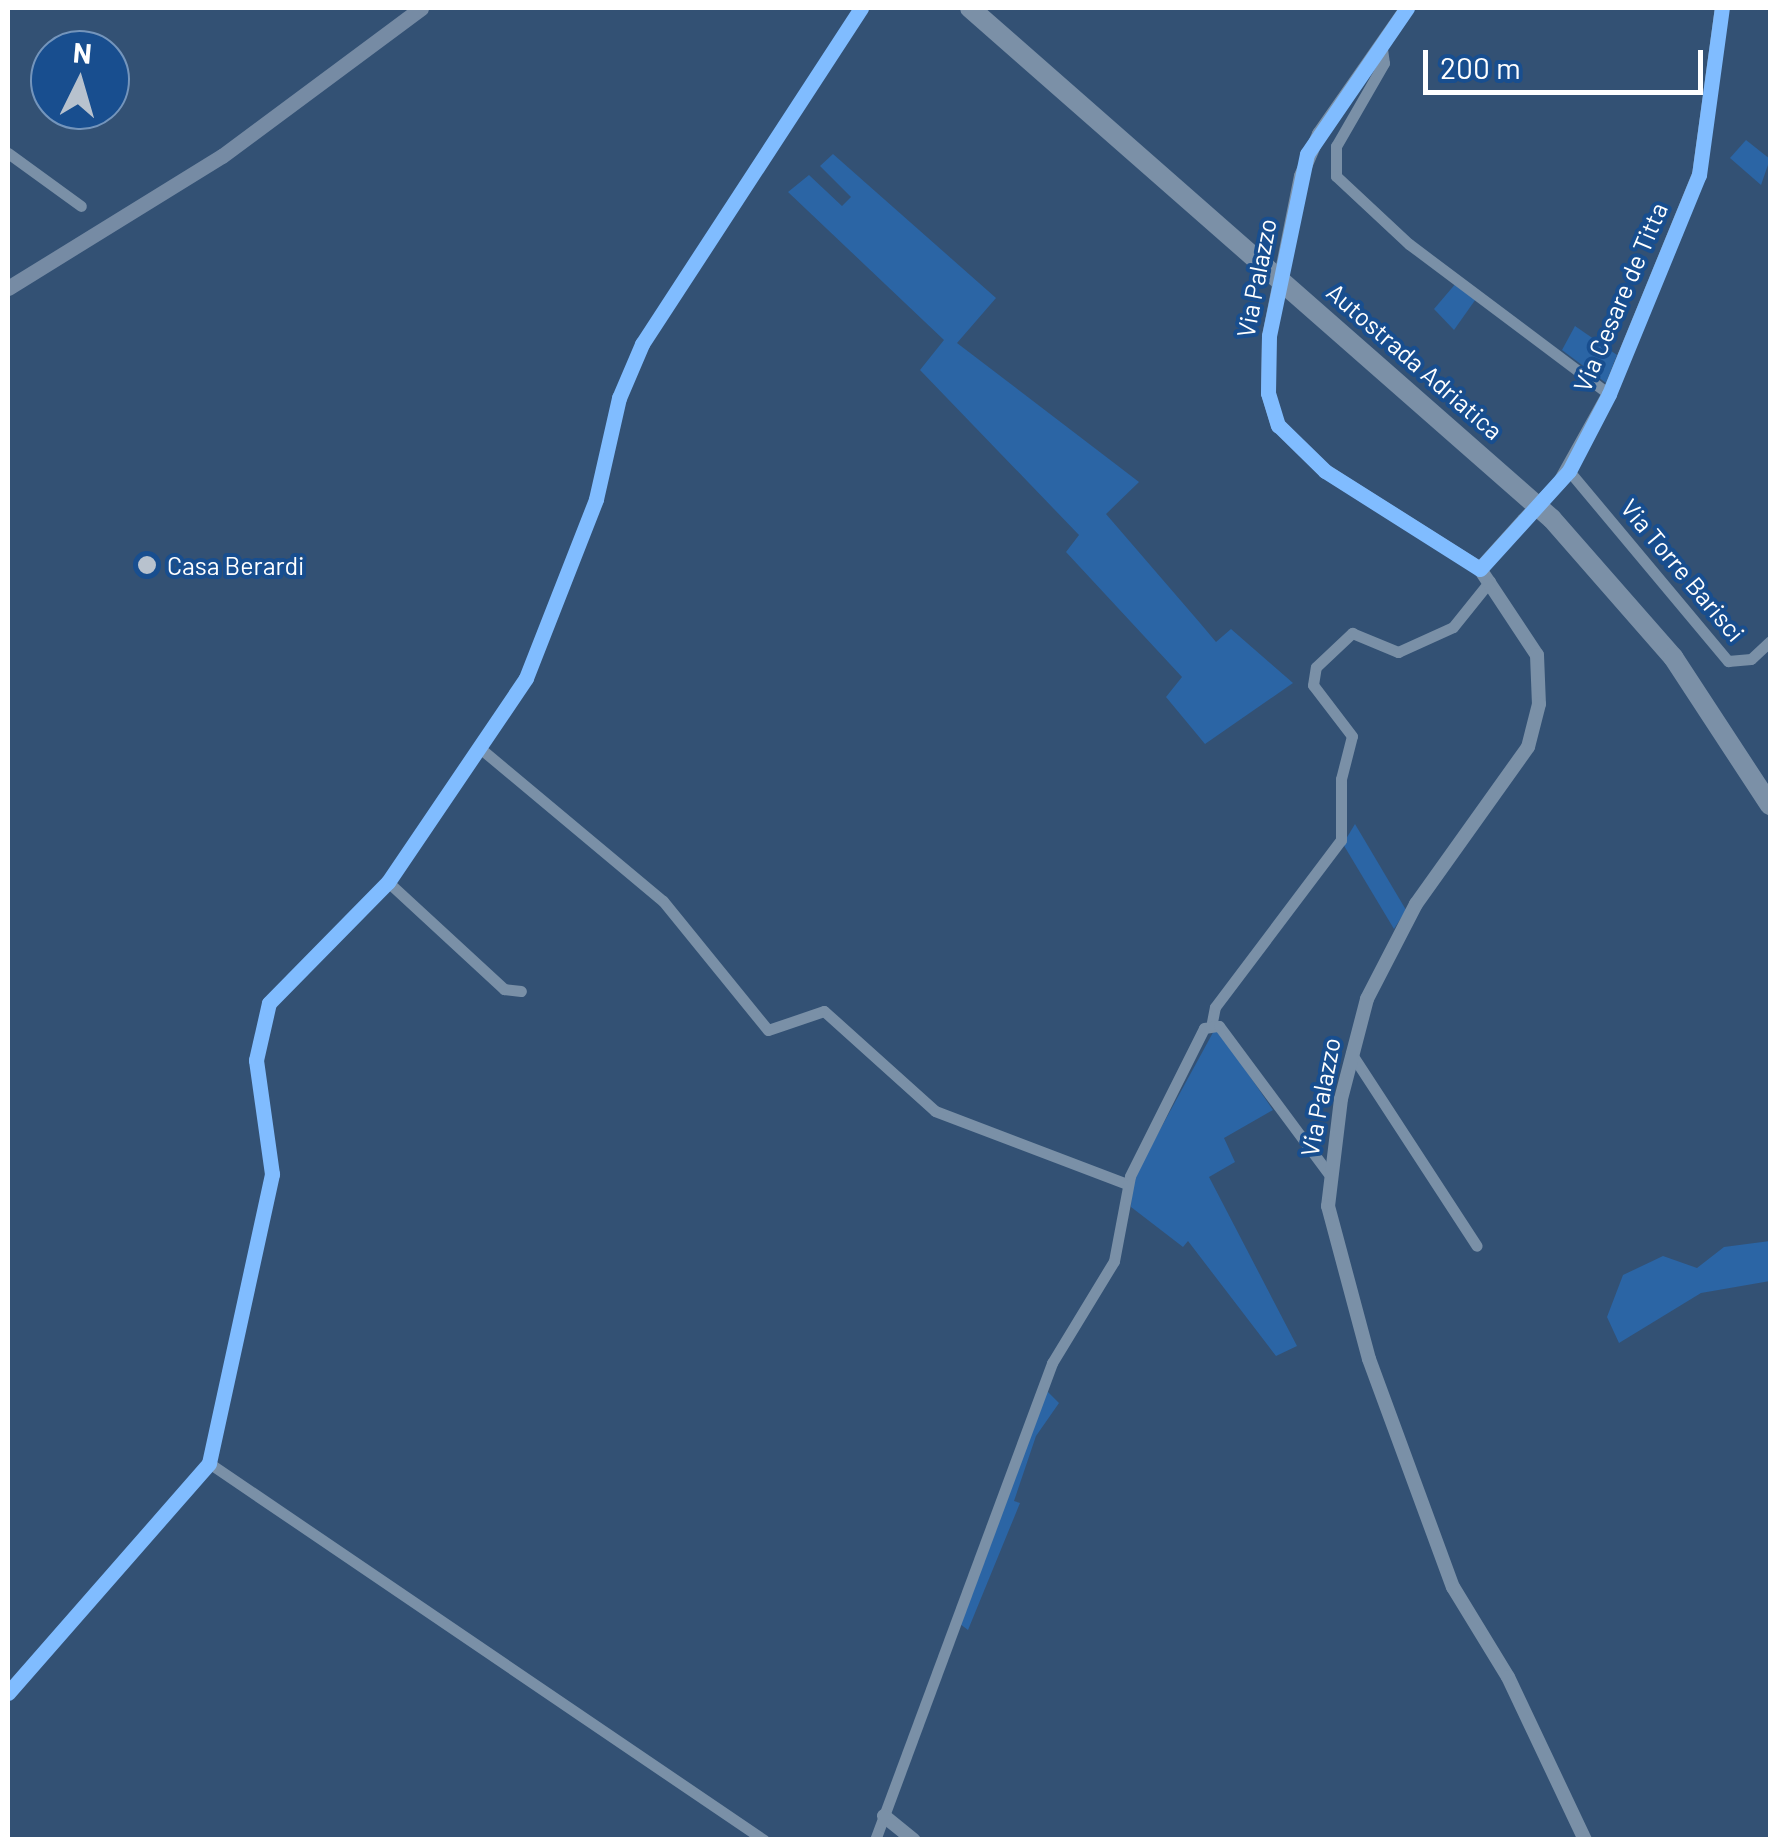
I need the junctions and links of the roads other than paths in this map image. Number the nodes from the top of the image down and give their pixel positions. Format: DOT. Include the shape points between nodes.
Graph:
graph roads {
  1 [pos="421,8"];
  2 [pos="861,8"];
  3 [pos="970,8"];
  4 [pos="990,8"];
  5 [pos="1407,8"];
  6 [pos="1722,8"];
  7 [pos="1382,48"];
  8 [pos="8,153"];
  9 [pos="81,206"];
  10 [pos="8,288"];
  11 [pos="1609,394"];
  12 [pos="1564,476"];
  13 [pos="1480,569"];
  14 [pos="1490,582"];
  15 [pos="1770,641"];
  16 [pos="481,749"];
  17 [pos="1770,780"];
  18 [pos="1770,805"];
  19 [pos="388,882"];
  20 [pos="520,991"];
  21 [pos="1212,1022"];
  22 [pos="1350,1052"];
  23 [pos="1328,1174"];
  24 [pos="1128,1184"];
  25 [pos="1476,1246"];
  26 [pos="209,1463"];
  27 [pos="8,1693"];
  28 [pos="884,1816"];
  29 [pos="764,1840"];
  30 [pos="875,1840"];
  31 [pos="914,1840"];
  32 [pos="1585,1840"];
  1 -- 10 [label="main road" via="222,156"];
  2 -- 16 [label="street" via="642,344 619,398 596,499 526,678"];
  3 -- 18 [label="highway, Autostrada Adriatica" via="1552,519 1673,657"];
  4 -- 17 [label="highway, Autostrada Adriatica" via="1560,509 1683,649"];
  5 -- 7 [label="street, Via Palazzo"];
  6 -- 11 [label="street, Via Cesare de Titta" via="1699,176"];
  7 -- 11 [label="street" via="1384,63 1336,146 1336,176 1409,244"];
  7 -- 13 [label="street, Via Palazzo, bridge" via="1318,134 1301,176 1269,336 1272,410 1299,449"];
  8 -- 9 [label="street"];
  11 -- 12 [label="street, Via Cesare de Titta"];
  12 -- 13 [label="street, Via Cesare de Titta, bridge"];
  12 -- 15 [label="street, Via Torre Barisci" via="1728,661 1751,659"];
  13 -- 14 [label="street, Via Palazzo"];
  14 -- 21 [label="street" via="1454,627 1398,652 1352,633 1316,667 1314,685 1352,736 1341,779 1341,840 1215,1007"];
  14 -- 22 [label="street, Via Palazzo" via="1537,655 1535,727 1506,785 1386,956"];
  16 -- 19 [label="street"];
  16 -- 24 [label="street" via="663,901 768,1030 824,1011 935,1111"];
  19 -- 20 [label="street" via="504,989"];
  19 -- 26 [label="street" via="292,976 264,1017 256,1088 272,1174"];
  21 -- 23 [label="street"];
  21 -- 24 [label="street"];
  22 -- 23 [label="street, Via Palazzo"];
  22 -- 25 [label="street"];
  23 -- 32 [label="street, Via Palazzo" via="1328,1206 1369,1359 1453,1588 1508,1677"];
  24 -- 28 [label="street" via="1114,1262 1052,1364"];
  26 -- 27 [label="street"];
  26 -- 29 [label="street"];
  28 -- 30 [label="street"];
  28 -- 31 [label="street"];
}
